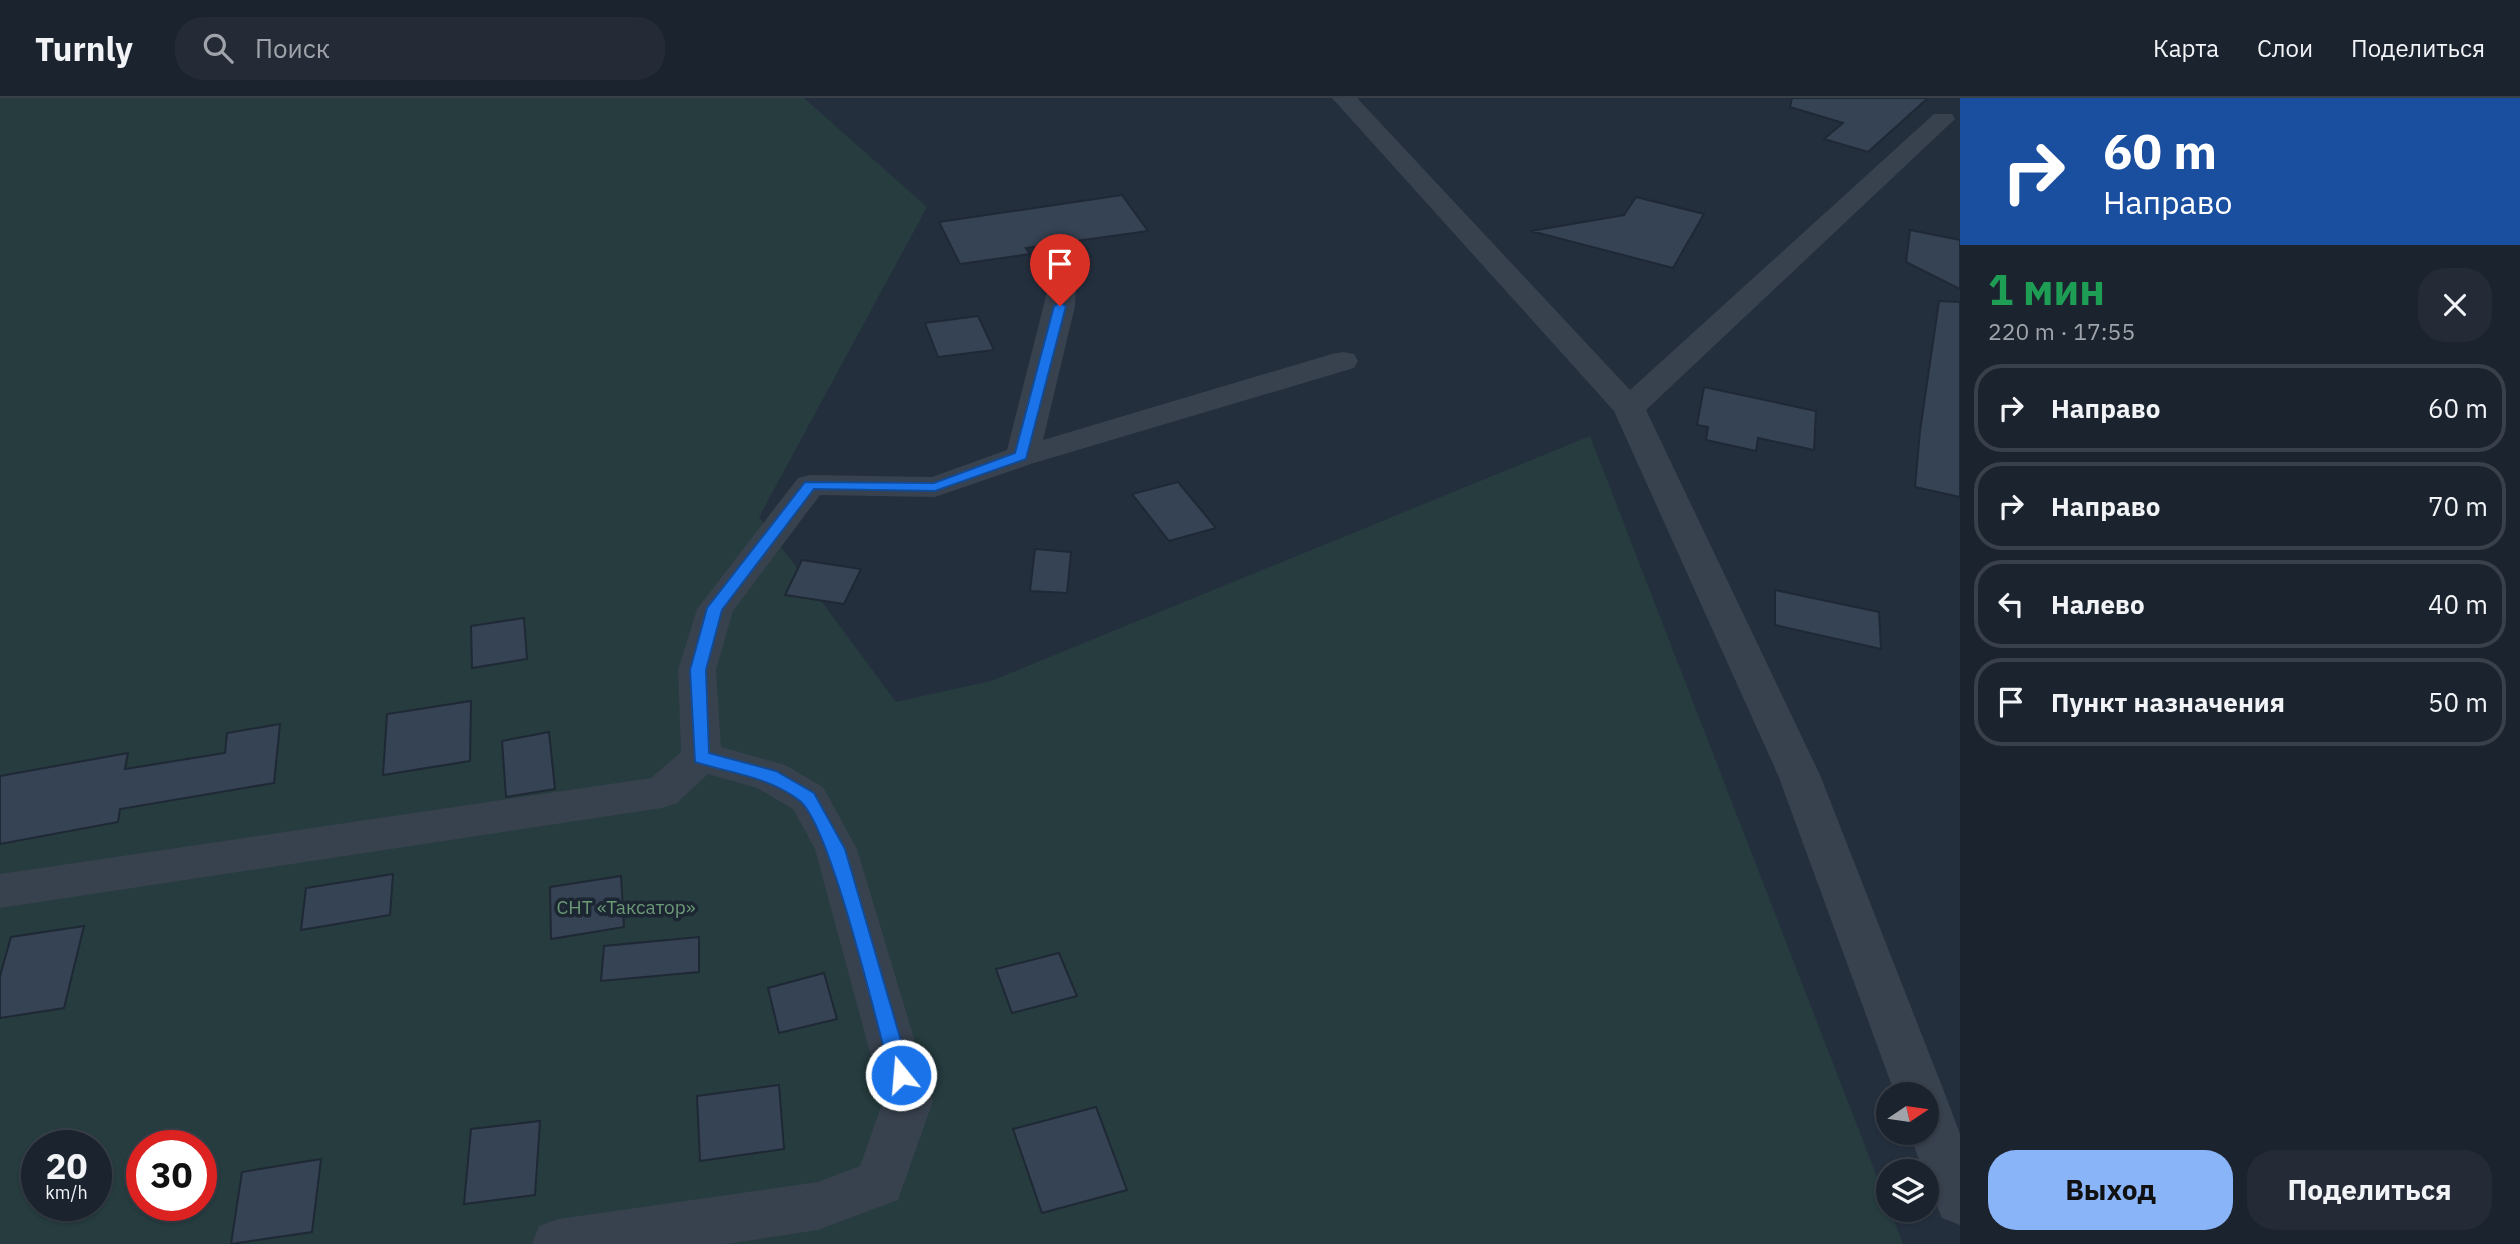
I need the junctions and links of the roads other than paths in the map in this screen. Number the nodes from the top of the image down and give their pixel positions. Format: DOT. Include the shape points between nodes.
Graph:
graph roads {
  1 [pos="1344,98"];
  2 [pos="1943,119"];
  3 [pos="1062,288"];
  4 [pos="1343,361"];
  5 [pos="1629,408"];
  6 [pos="1022,456"];
  7 [pos="701,757"];
  8 [pos="0,891"];
  9 [pos="1915,1082"];
  10 [pos="1939,1145"];
  11 [pos="1960,1201"];
  12 [pos="558,1244"];
  1 -- 5 [label="street"];
  2 -- 5 [label="street"];
  3 -- 6 [label="street"];
  4 -- 6 [label="street"];
  5 -- 9 [label="street" via="1799,775"];
  6 -- 7 [label="street" via="935,487 810,485 715,608 698,670"];
  7 -- 8 [label="street" via="662,792"];
  7 -- 12 [label="street" via="770,776 808,798 836,849 908,1101 880,1183 818,1206"];
  10 -- 11 [label="street"];
}
